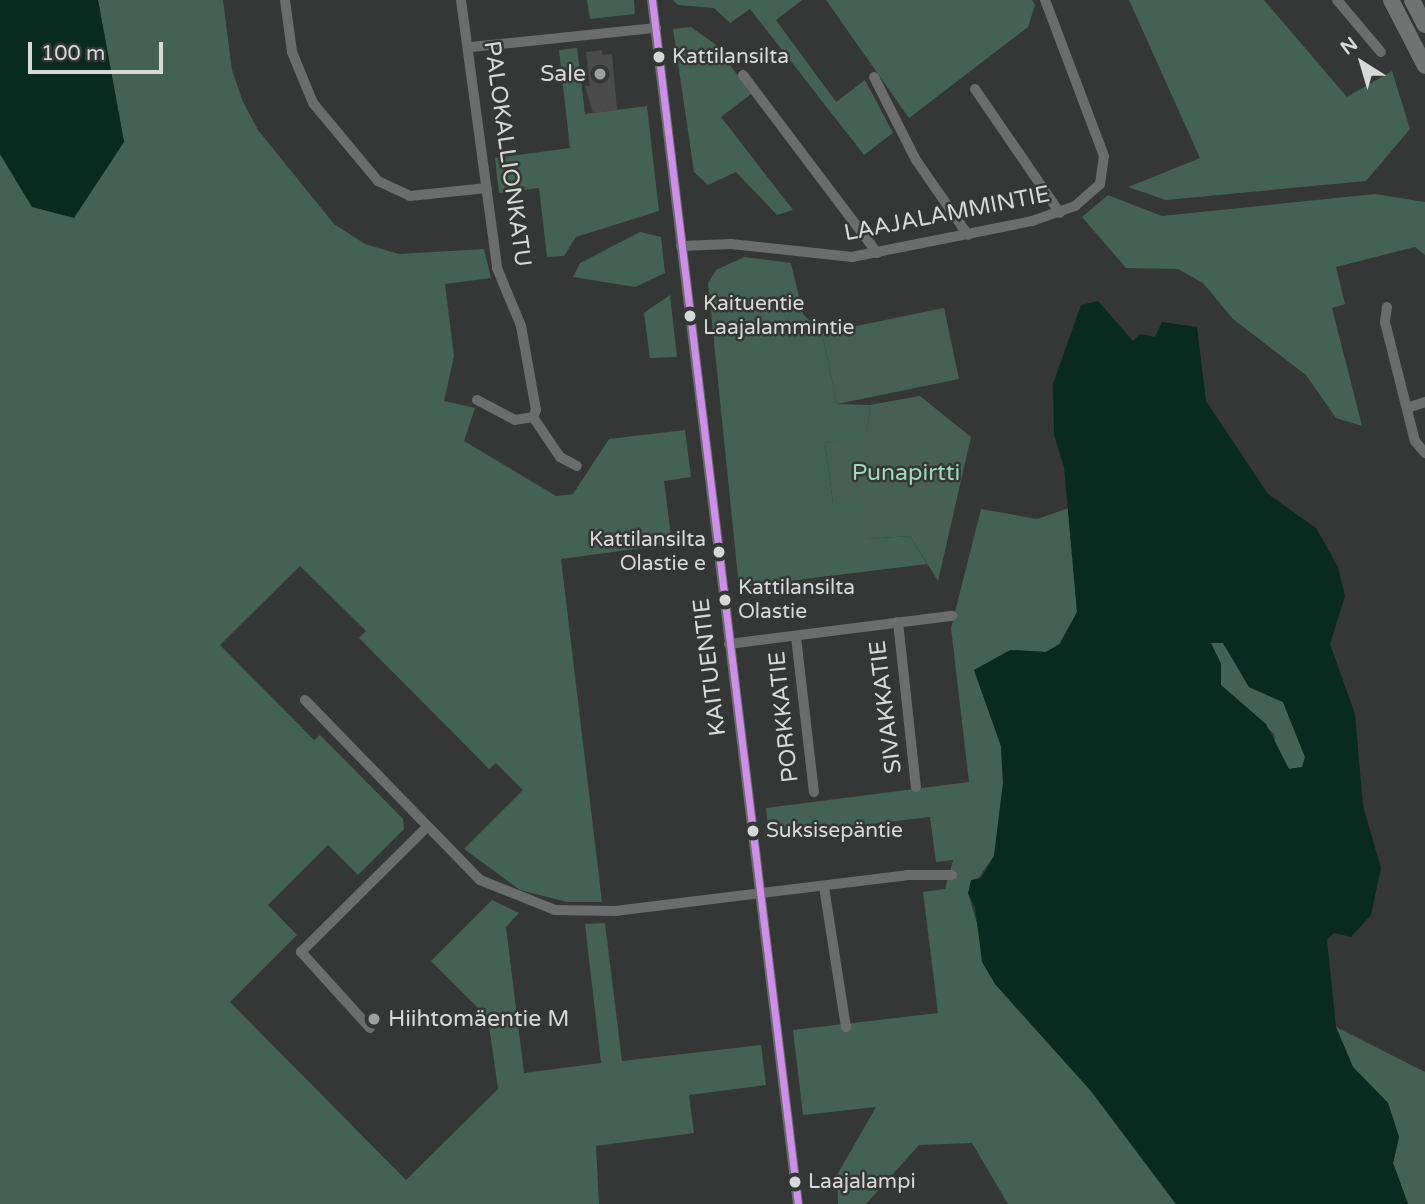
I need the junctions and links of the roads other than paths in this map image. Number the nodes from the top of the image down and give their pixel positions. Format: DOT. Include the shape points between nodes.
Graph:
graph roads {
  1 [pos="285,0"];
  2 [pos="461,0"];
  3 [pos="652,0"];
  4 [pos="1045,0"];
  5 [pos="1337,0"];
  6 [pos="1391,0"];
  7 [pos="1412,0"];
  8 [pos="1425,25"];
  9 [pos="656,28"];
  10 [pos="471,47"];
  11 [pos="1381,52"];
  12 [pos="1425,66"];
  13 [pos="743,75"];
  14 [pos="874,77"];
  15 [pos="975,89"];
  16 [pos="487,188"];
  17 [pos="1060,213"];
  18 [pos="968,235"];
  19 [pos="681,246"];
  20 [pos="877,253"];
  21 [pos="1387,307"];
  22 [pos="477,400"];
  23 [pos="1425,402"];
  24 [pos="1407,408"];
  25 [pos="533,417"];
  26 [pos="1425,453"];
  27 [pos="577,466"];
  28 [pos="952,616"];
  29 [pos="898,622"];
  30 [pos="796,637"];
  31 [pos="729,644"];
  32 [pos="305,700"];
  33 [pos="916,787"];
  34 [pos="814,792"];
  35 [pos="426,828"];
  36 [pos="952,875"];
  37 [pos="824,887"];
  38 [pos="758,893"];
  39 [pos="846,1027"];
  40 [pos="370,1028"];
  41 [pos="798,1204"];
  1 -- 16 [label="street" via="292,52 313,103 378,181 410,195"];
  2 -- 10 [label="street, PALOKALLIONKATU"];
  3 -- 9 [label="street, KAITUENTIE"];
  4 -- 17 [label="street, LAAJALAMMINTIE" via="1105,167 1090,195"];
  5 -- 11 [label="street"];
  6 -- 12 [label="highway"];
  7 -- 8 [label="highway"];
  9 -- 10 [label="street"];
  9 -- 19 [label="street, KAITUENTIE"];
  10 -- 16 [label="street, PALOKALLIONKATU"];
  13 -- 20 [label="street"];
  14 -- 18 [label="street" via="916,160"];
  15 -- 17 [label="street"];
  16 -- 25 [label="street, PALOKALLIONKATU" via="498,268 521,326 536,410"];
  17 -- 18 [label="street, LAAJALAMMINTIE"];
  18 -- 20 [label="street, LAAJALAMMINTIE"];
  19 -- 20 [label="street, LAAJALAMMINTIE" via="731,244 841,257"];
  19 -- 31 [label="street, KAITUENTIE"];
  21 -- 24 [label="street" via="1385,322"];
  22 -- 25 [label="street" via="515,419"];
  23 -- 24 [label="street"];
  24 -- 26 [label="street" via="1416,441"];
  25 -- 27 [label="street" via="560,457"];
  28 -- 29 [label="street"];
  29 -- 30 [label="street"];
  29 -- 33 [label="street, SIVAKKATIE"];
  30 -- 31 [label="street"];
  30 -- 34 [label="street, PORKKATIE"];
  31 -- 38 [label="street, KAITUENTIE"];
  32 -- 35 [label="street"];
  35 -- 38 [label="street" via="480,880 555,910 615,911"];
  35 -- 40 [label="street" via="301,952"];
  36 -- 37 [label="street" via="907,875"];
  37 -- 38 [label="street"];
  37 -- 39 [label="street"];
  38 -- 41 [label="street, KAITUENTIE"];
}
